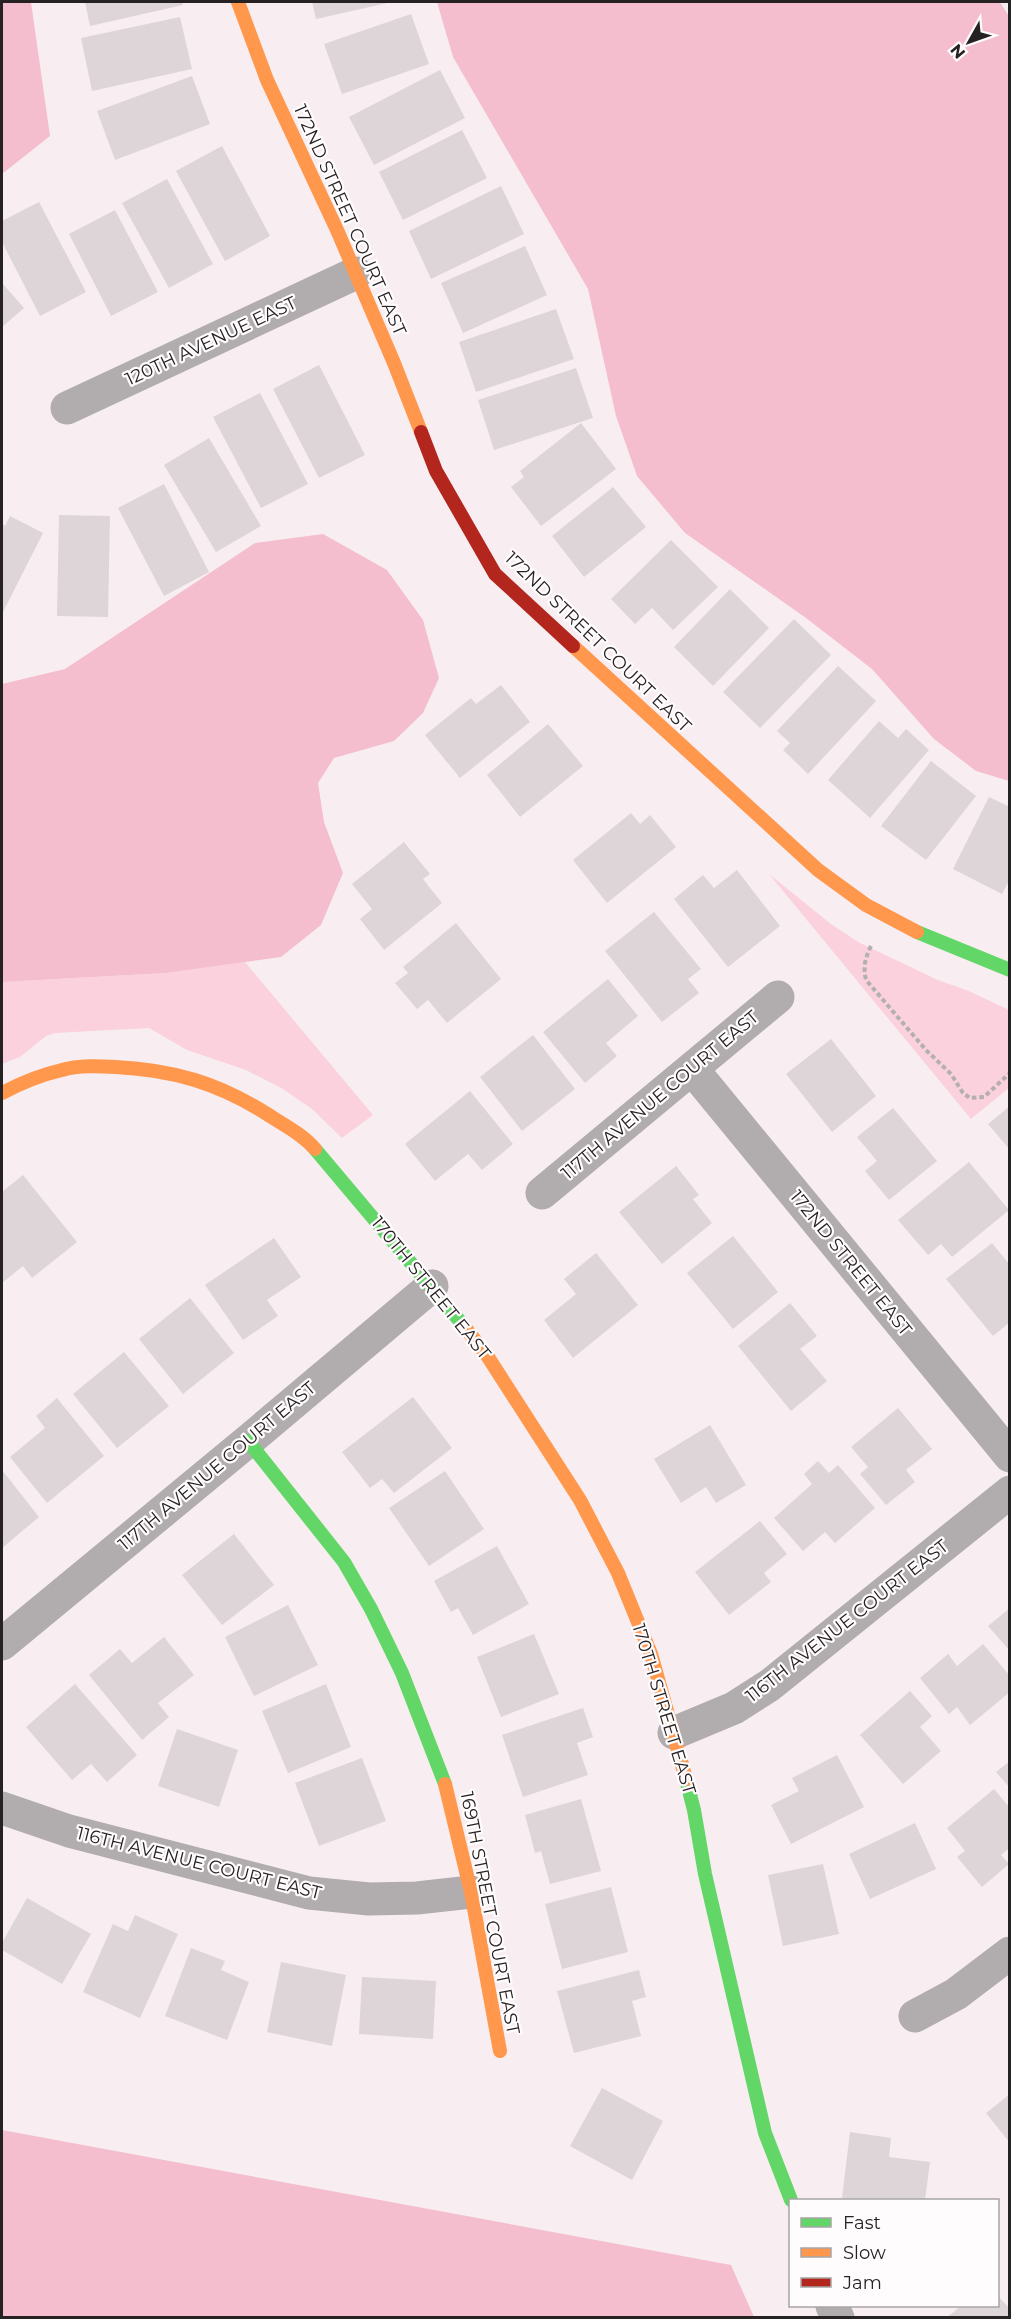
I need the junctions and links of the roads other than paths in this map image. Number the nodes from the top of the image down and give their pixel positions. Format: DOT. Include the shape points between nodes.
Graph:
graph roads {
  1 [pos="238,2"];
  2 [pos="356,273"];
  3 [pos="67,408"];
  4 [pos="1010,970"];
  5 [pos="778,997"];
  6 [pos="693,1070"];
  7 [pos="2,1093"];
  8 [pos="542,1193"];
  9 [pos="432,1286"];
  10 [pos="248,1441"];
  11 [pos="1010,1456"];
  12 [pos="1010,1492"];
  13 [pos="2,1644"];
  14 [pos="674,1733"];
  15 [pos="2,1808"];
  16 [pos="471,1892"];
  17 [pos="1010,1953"];
  18 [pos="915,2016"];
  19 [pos="500,2051"];
  20 [pos="791,2199"];
  1 -- 2 [label="street, 172ND STREET COURT EAST" via="267,80"];
  2 -- 3 [label="street, 120TH AVENUE EAST"];
  2 -- 4 [label="street, 172ND STREET COURT EAST" via="436,471 495,574 818,870 866,905 914,931"];
  5 -- 6 [label="street, 117TH AVENUE COURT EAST"];
  6 -- 8 [label="street, 117TH AVENUE COURT EAST"];
  6 -- 11 [label="street, 172ND STREET EAST"];
  7 -- 9 [label="street, 170TH STREET EAST" via="64,1069 101,1066 155,1069 199,1080 247,1101 307,1139"];
  9 -- 10 [label="street, 117TH AVENUE COURT EAST"];
  9 -- 14 [label="street, 170TH STREET EAST" via="488,1357 580,1500 618,1573 651,1654"];
  10 -- 13 [label="street, 117TH AVENUE COURT EAST"];
  10 -- 16 [label="street, 169TH STREET COURT EAST" via="344,1562 371,1609 402,1673 449,1794"];
  12 -- 14 [label="street, 116TH AVENUE COURT EAST" via="770,1685 734,1708"];
  14 -- 20 [label="street, 170TH STREET EAST" via="765,2133"];
  15 -- 16 [label="street, 116TH AVENUE COURT EAST" via="69,1831 309,1893 369,1899"];
  16 -- 19 [label="street, 169TH STREET COURT EAST"];
  17 -- 18 [label="street" via="956,1994"];
}
